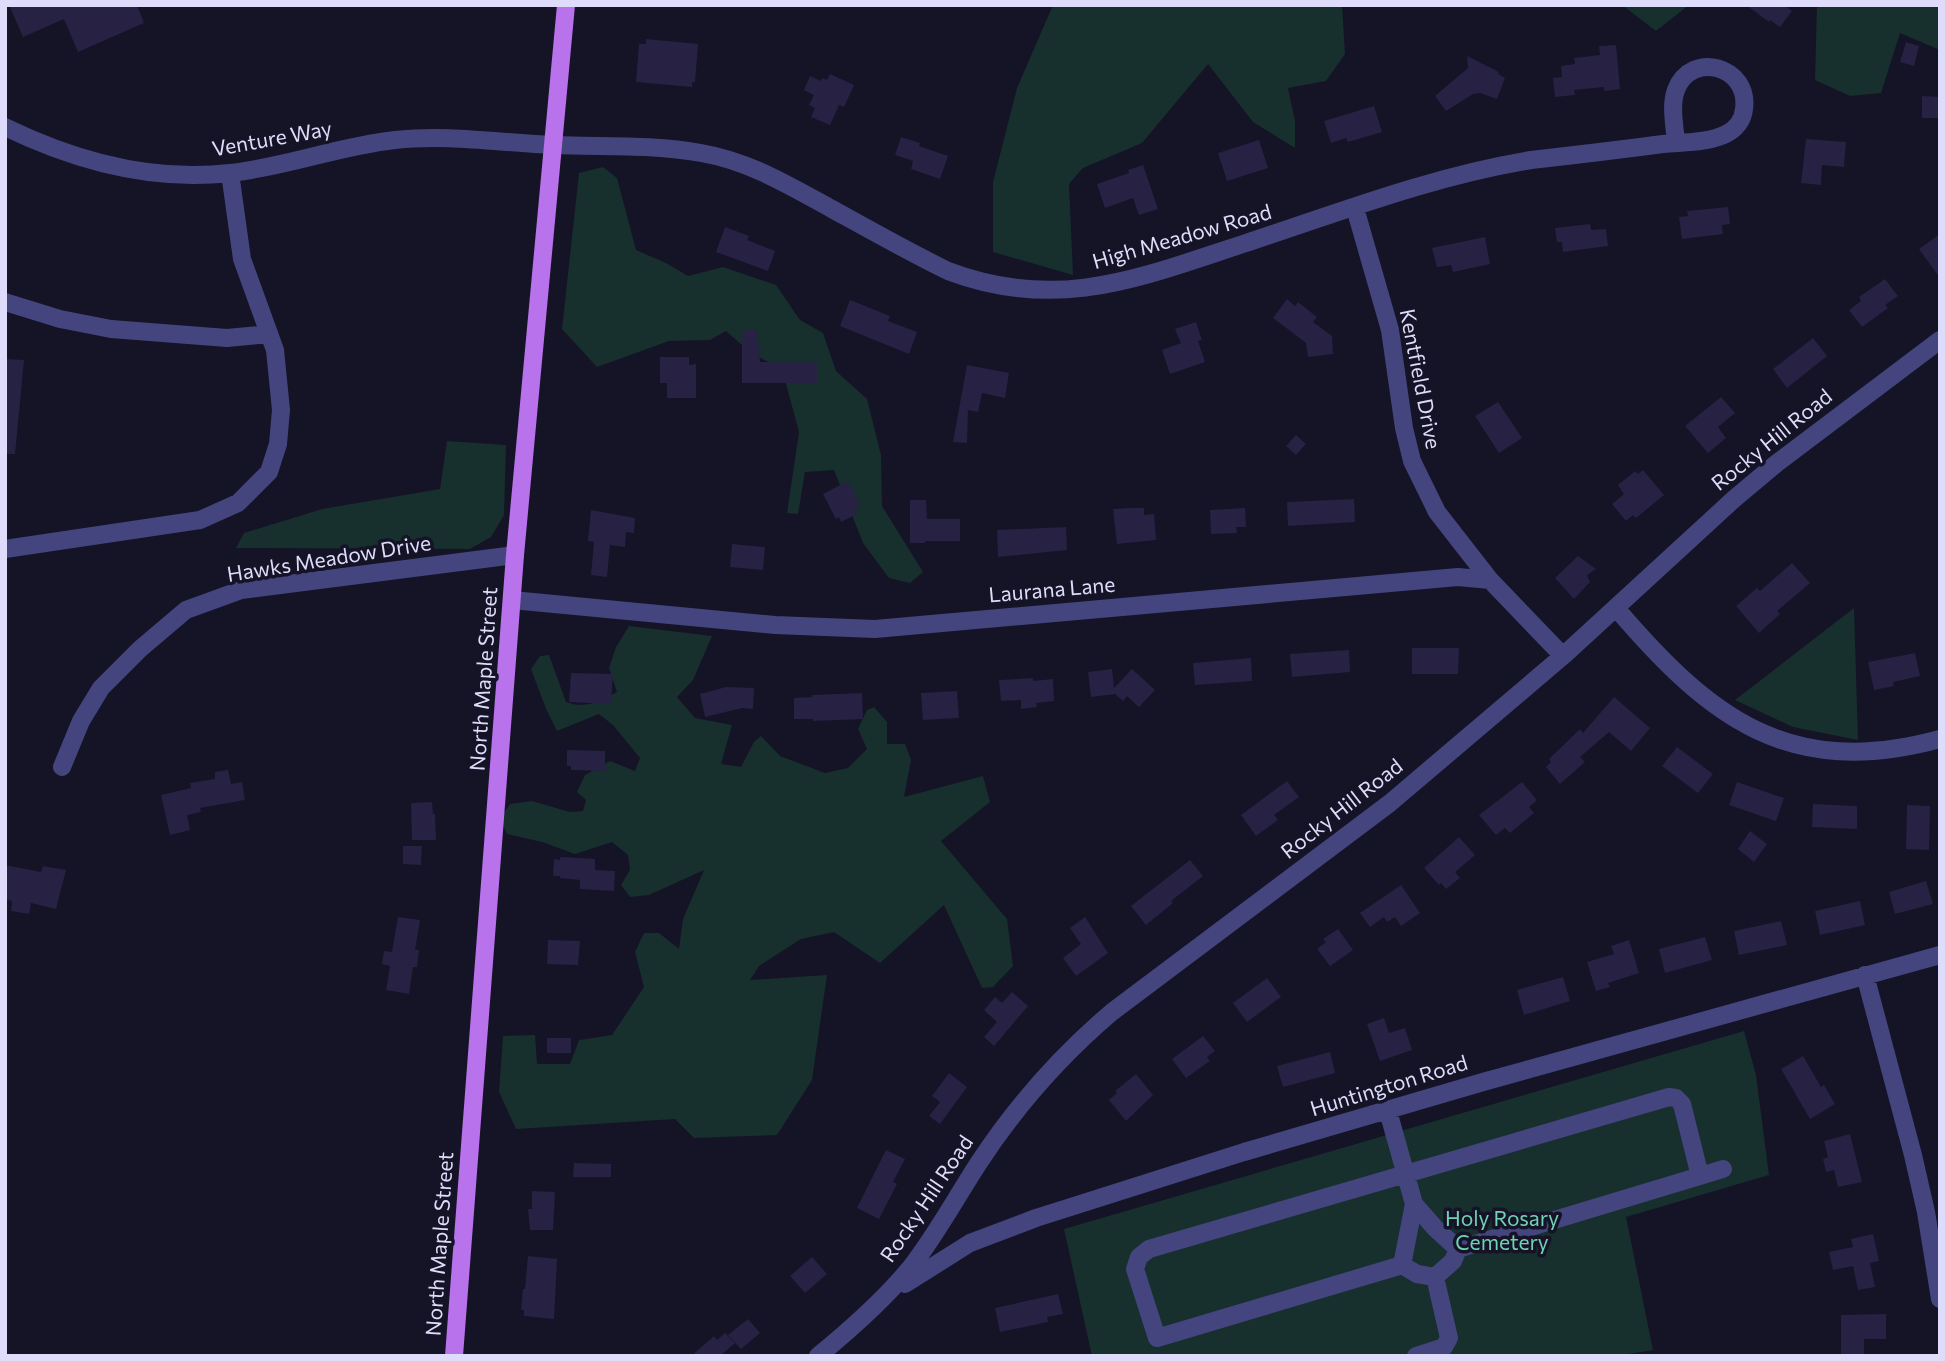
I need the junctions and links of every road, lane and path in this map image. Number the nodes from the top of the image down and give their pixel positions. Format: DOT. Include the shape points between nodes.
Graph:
graph roads {
  1 [pos="566,5"];
  2 [pos="5,127"];
  3 [pos="1676,143"];
  4 [pos="554,145"];
  5 [pos="230,173"];
  6 [pos="1355,208"];
  7 [pos="5,302"];
  8 [pos="269,334"];
  9 [pos="1940,340"];
  10 [pos="5,549"];
  11 [pos="516,555"];
  12 [pos="1490,580"];
  13 [pos="512,600"];
  14 [pos="1616,608"];
  15 [pos="1563,656"];
  16 [pos="1940,739"];
  17 [pos="62,767"];
  18 [pos="1940,955"];
  19 [pos="1865,975"];
  20 [pos="1388,1111"];
  21 [pos="1723,1169"];
  22 [pos="1405,1173"];
  23 [pos="1700,1176"];
  24 [pos="1414,1204"];
  25 [pos="1458,1249"];
  26 [pos="1402,1265"];
  27 [pos="1435,1277"];
  28 [pos="1940,1299"];
  29 [pos="871,1309"];
  30 [pos="1157,1338"];
  31 [pos="454,1356"];
  32 [pos="818,1356"];
  33 [pos="1162,1356"];
  34 [pos="1416,1356"];
  1 -- 4 [label="main road, North Maple Street"];
  2 -- 5 [label="street, Venture Way" via="74,156 132,170"];
  3 -- 3 [label="street, High Meadow Road" via="1674,105 1682,79 1710,67 1731,74 1741,84 1746,100 1736,127 1720,137"];
  3 -- 6 [label="street, High Meadow Road" via="1510,163 1449,177"];
  4 -- 5 [label="street, Venture Way" via="460,138 395,140"];
  4 -- 6 [label="street, High Meadow Road" via="681,150 737,162 948,271 981,284 1027,290 1075,290 1139,277"];
  4 -- 11 [label="main road, North Maple Street"];
  5 -- 8 [label="street" via="242,259"];
  6 -- 12 [label="street, Kentfield Drive" via="1390,330 1412,461 1437,512"];
  7 -- 8 [label="street" via="111,329 228,338"];
  8 -- 10 [label="street" via="281,410 278,444 269,472 238,503 200,520"];
  9 -- 14 [label="street, Rocky Hill Road" via="1777,463"];
  11 -- 13 [label="main road, North Maple Street"];
  11 -- 17 [label="street, Hawks Meadow Drive" via="241,590 186,610 102,688 81,720"];
  12 -- 13 [label="street, Laurana Lane" via="1458,577 875,629 775,625"];
  12 -- 15 [label="street"];
  13 -- 31 [label="main road, North Maple Street"];
  14 -- 15 [label="street, Rocky Hill Road"];
  14 -- 16 [label="street" via="1708,701 1738,722 1779,740 1807,748 1861,753"];
  15 -- 29 [label="street, Rocky Hill Road" via="1390,803 1084,1036 1023,1101 912,1265"];
  18 -- 19 [label="street, Huntington Road"];
  19 -- 20 [label="street, Huntington Road"];
  19 -- 28 [label="street" via="1913,1155"];
  20 -- 22 [label="street"];
  20 -- 29 [label="street, Huntington Road" via="1007,1228 950,1254"];
  21 -- 23 [label="street"];
  22 -- 23 [label="street" via="1673,1097 1682,1104"];
  22 -- 24 [label="street"];
  22 -- 30 [label="street" via="1142,1252 1135,1269"];
  23 -- 25 [label="street"];
  24 -- 25 [label="street"];
  24 -- 26 [label="street"];
  25 -- 27 [label="street" via="1453,1261"];
  26 -- 27 [label="street"];
  26 -- 30 [label="street"];
  27 -- 34 [label="street" via="1449,1338 1444,1347"];
  29 -- 32 [label="street, Rocky Hill Road"];
  30 -- 33 [label="street"];
}
